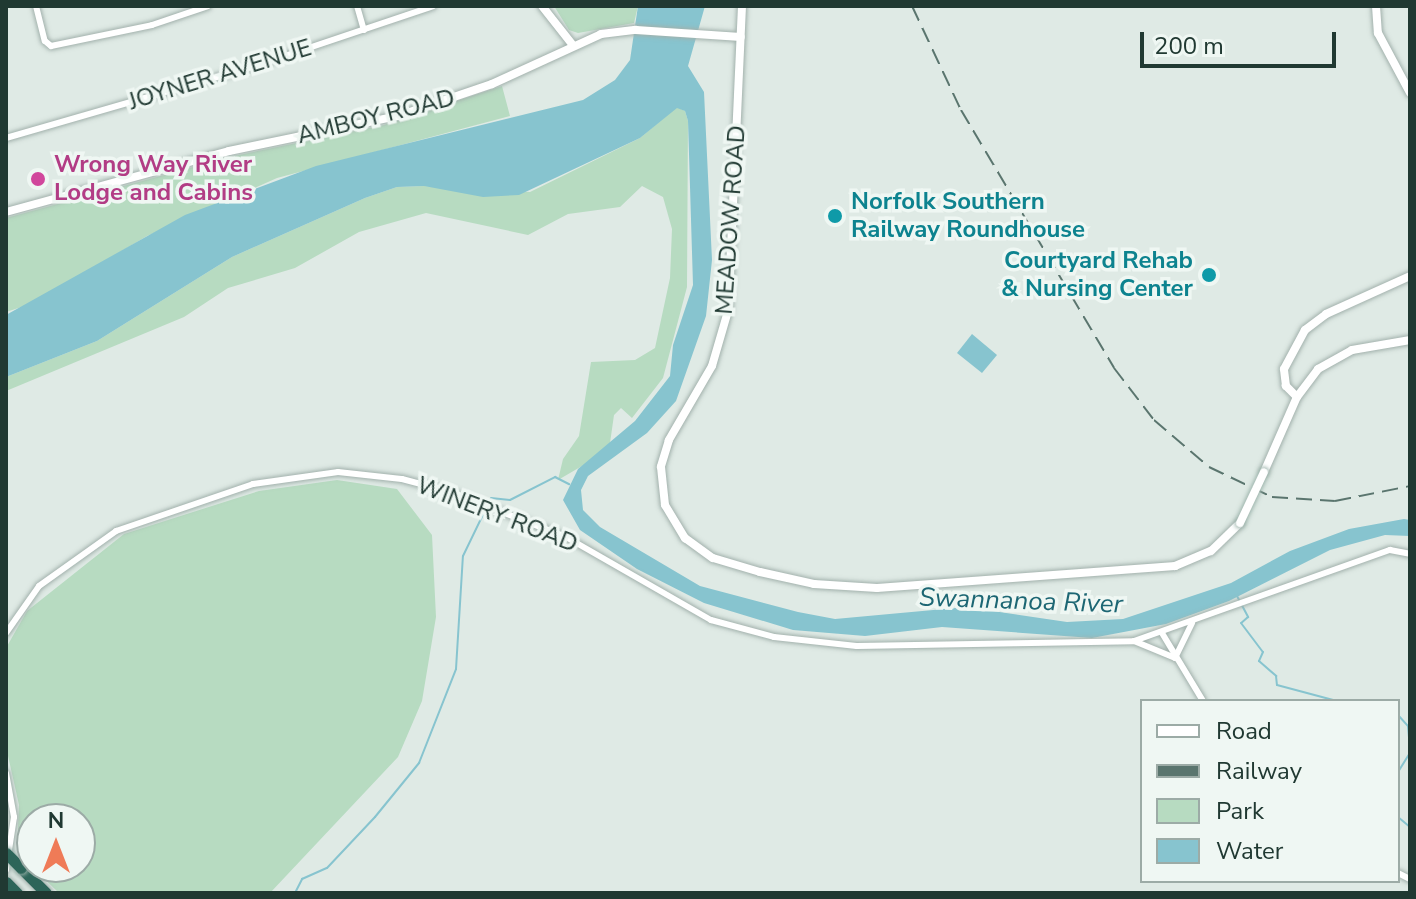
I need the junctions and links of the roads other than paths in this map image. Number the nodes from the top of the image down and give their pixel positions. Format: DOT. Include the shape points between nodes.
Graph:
graph roads {
  1 [pos="36,6"];
  2 [pos="208,6"];
  3 [pos="357,6"];
  4 [pos="433,6"];
  5 [pos="542,6"];
  6 [pos="742,6"];
  7 [pos="1376,6"];
  8 [pos="364,30"];
  9 [pos="717,36"];
  10 [pos="741,37"];
  11 [pos="572,44"];
  12 [pos="740,65"];
  13 [pos="1410,93"];
  14 [pos="6,138"];
  15 [pos="6,212"];
  16 [pos="1410,276"];
  17 [pos="1410,340"];
  18 [pos="1297,397"];
  19 [pos="1410,554"];
  20 [pos="1192,623"];
  21 [pos="6,633"];
  22 [pos="1162,633"];
  23 [pos="1134,641"];
  24 [pos="1175,658"];
  25 [pos="1202,699"];
  26 [pos="6,773"];
  27 [pos="6,853"];
  28 [pos="6,870"];
  29 [pos="6,882"];
  30 [pos="17,893"];
  31 [pos="46,893"];
  1 -- 2 [label="street" via="51,46 152,25"];
  3 -- 8 [label="street"];
  4 -- 8 [label="street, JOYNER AVENUE"];
  5 -- 11 [label="main road"];
  6 -- 10 [label="main road, MEADOW ROAD"];
  7 -- 13 [label="main road" via="1378,33"];
  8 -- 14 [label="street, JOYNER AVENUE"];
  9 -- 10 [label="main road, AMBOY ROAD"];
  9 -- 11 [label="main road, AMBOY ROAD" via="629,30"];
  9 -- 12 [label="main road" via="734,48"];
  10 -- 12 [label="main road, MEADOW ROAD"];
  11 -- 15 [label="main road, AMBOY ROAD" via="492,84 398,116 229,151"];
  12 -- 18 [label="main road, MEADOW ROAD, bridge" via="726,319 712,366 669,440 661,467 668,512 690,543 723,562 783,578 877,588 1175,566 1211,551 1240,523"];
  16 -- 18 [label="main road" via="1326,314 1305,330 1284,374 1286,386"];
  17 -- 18 [label="main road, MEADOW ROAD" via="1335,357"];
  19 -- 20 [label="street, WINERY ROAD" via="1390,550 1245,599"];
  20 -- 22 [label="street, WINERY ROAD"];
  20 -- 24 [label="street"];
  21 -- 23 [label="street, WINERY ROAD" via="39,586 116,531 231,490 338,472 402,479 479,504 566,537 711,620 774,637 937,648"];
  22 -- 23 [label="street, WINERY ROAD"];
  22 -- 24 [label="street"];
  23 -- 24 [label="street"];
  24 -- 25 [label="street"];
  26 -- 28 [label="street" via="14,817"];
  27 -- 31 [label="highway, bridge"];
  29 -- 30 [label="highway"];
}
